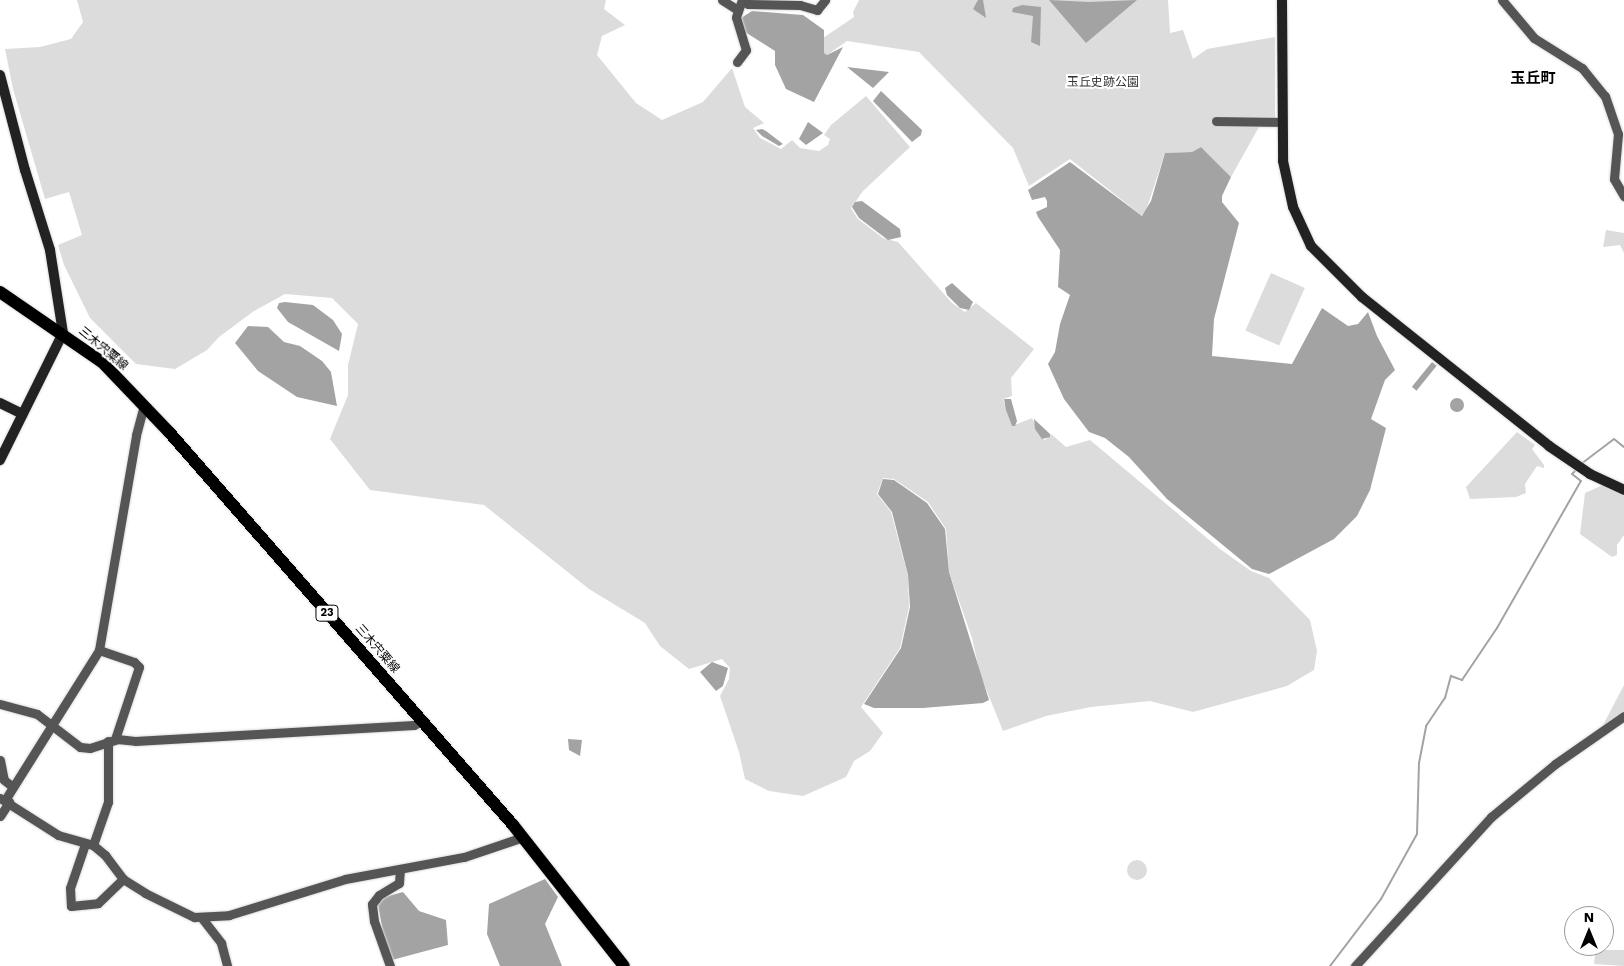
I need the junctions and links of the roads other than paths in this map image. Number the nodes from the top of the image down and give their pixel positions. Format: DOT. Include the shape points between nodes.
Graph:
graph roads {
  1 [pos="722,0"];
  2 [pos="742,0"];
  3 [pos="825,0"];
  4 [pos="1282,0"];
  5 [pos="1502,0"];
  6 [pos="738,10"];
  7 [pos="737,62"];
  8 [pos="0,75"];
  9 [pos="1216,121"];
  10 [pos="1282,122"];
  11 [pos="1624,196"];
  12 [pos="0,292"];
  13 [pos="63,333"];
  14 [pos="0,403"];
  15 [pos="144,406"];
  16 [pos="23,414"];
  17 [pos="0,460"];
  18 [pos="1624,490"];
  19 [pos="99,650"];
  20 [pos="0,704"];
  21 [pos="1624,716"];
  22 [pos="424,720"];
  23 [pos="53,724"];
  24 [pos="112,740"];
  25 [pos="0,760"];
  26 [pos="13,787"];
  27 [pos="5,800"];
  28 [pos="0,816"];
  29 [pos="523,837"];
  30 [pos="89,844"];
  31 [pos="400,869"];
  32 [pos="123,878"];
  33 [pos="201,917"];
  34 [pos="227,966"];
  35 [pos="390,966"];
  36 [pos="624,966"];
  37 [pos="1355,966"];
  1 -- 6 [label="street"];
  2 -- 3 [label="street" via="748,4 800,5 817,10"];
  2 -- 6 [label="street"];
  4 -- 10 [label="street"];
  5 -- 11 [label="street" via="1534,38 1582,68 1605,96 1618,134 1614,179"];
  6 -- 7 [label="street" via="736,17 746,50"];
  8 -- 13 [label="street" via="50,250"];
  9 -- 10 [label="street"];
  10 -- 18 [label="street" via="1283,161 1290,199 1303,232 1320,259 1362,297 1549,446 1590,474"];
  12 -- 13 [label="main road, 三木宍粟線 / 23"];
  13 -- 15 [label="main road, 三木宍粟線 / 23" via="102,362"];
  13 -- 16 [label="street"];
  14 -- 16 [label="street"];
  15 -- 19 [label="street" via="136,435"];
  15 -- 22 [label="main road, 三木宍粟線 / 23"];
  16 -- 17 [label="street"];
  19 -- 23 [label="street"];
  19 -- 24 [label="street" via="134,662 139,667"];
  20 -- 23 [label="street" via="22,707"];
  21 -- 37 [label="street" via="1555,764 1491,816"];
  22 -- 24 [label="street" via="414,724"];
  22 -- 29 [label="main road, 三木宍粟線 / 23"];
  23 -- 24 [label="street" via="80,747 90,748"];
  23 -- 26 [label="street"];
  24 -- 30 [label="street" via="108,802"];
  25 -- 26 [label="street" via="4,780"];
  26 -- 27 [label="street"];
  27 -- 28 [label="street"];
  27 -- 30 [label="street" via="52,831"];
  29 -- 31 [label="street" via="464,857"];
  29 -- 36 [label="main road, 三木宍粟線 / 23"];
  30 -- 32 [label="street" via="106,855"];
  30 -- 32 [label="street" via="70,888 71,906 98,903"];
  31 -- 33 [label="street" via="344,879 229,914"];
  31 -- 35 [label="street" via="399,883 378,895 372,904 374,921"];
  32 -- 33 [label="street" via="177,910"];
  33 -- 34 [label="street" via="221,944"];
}
